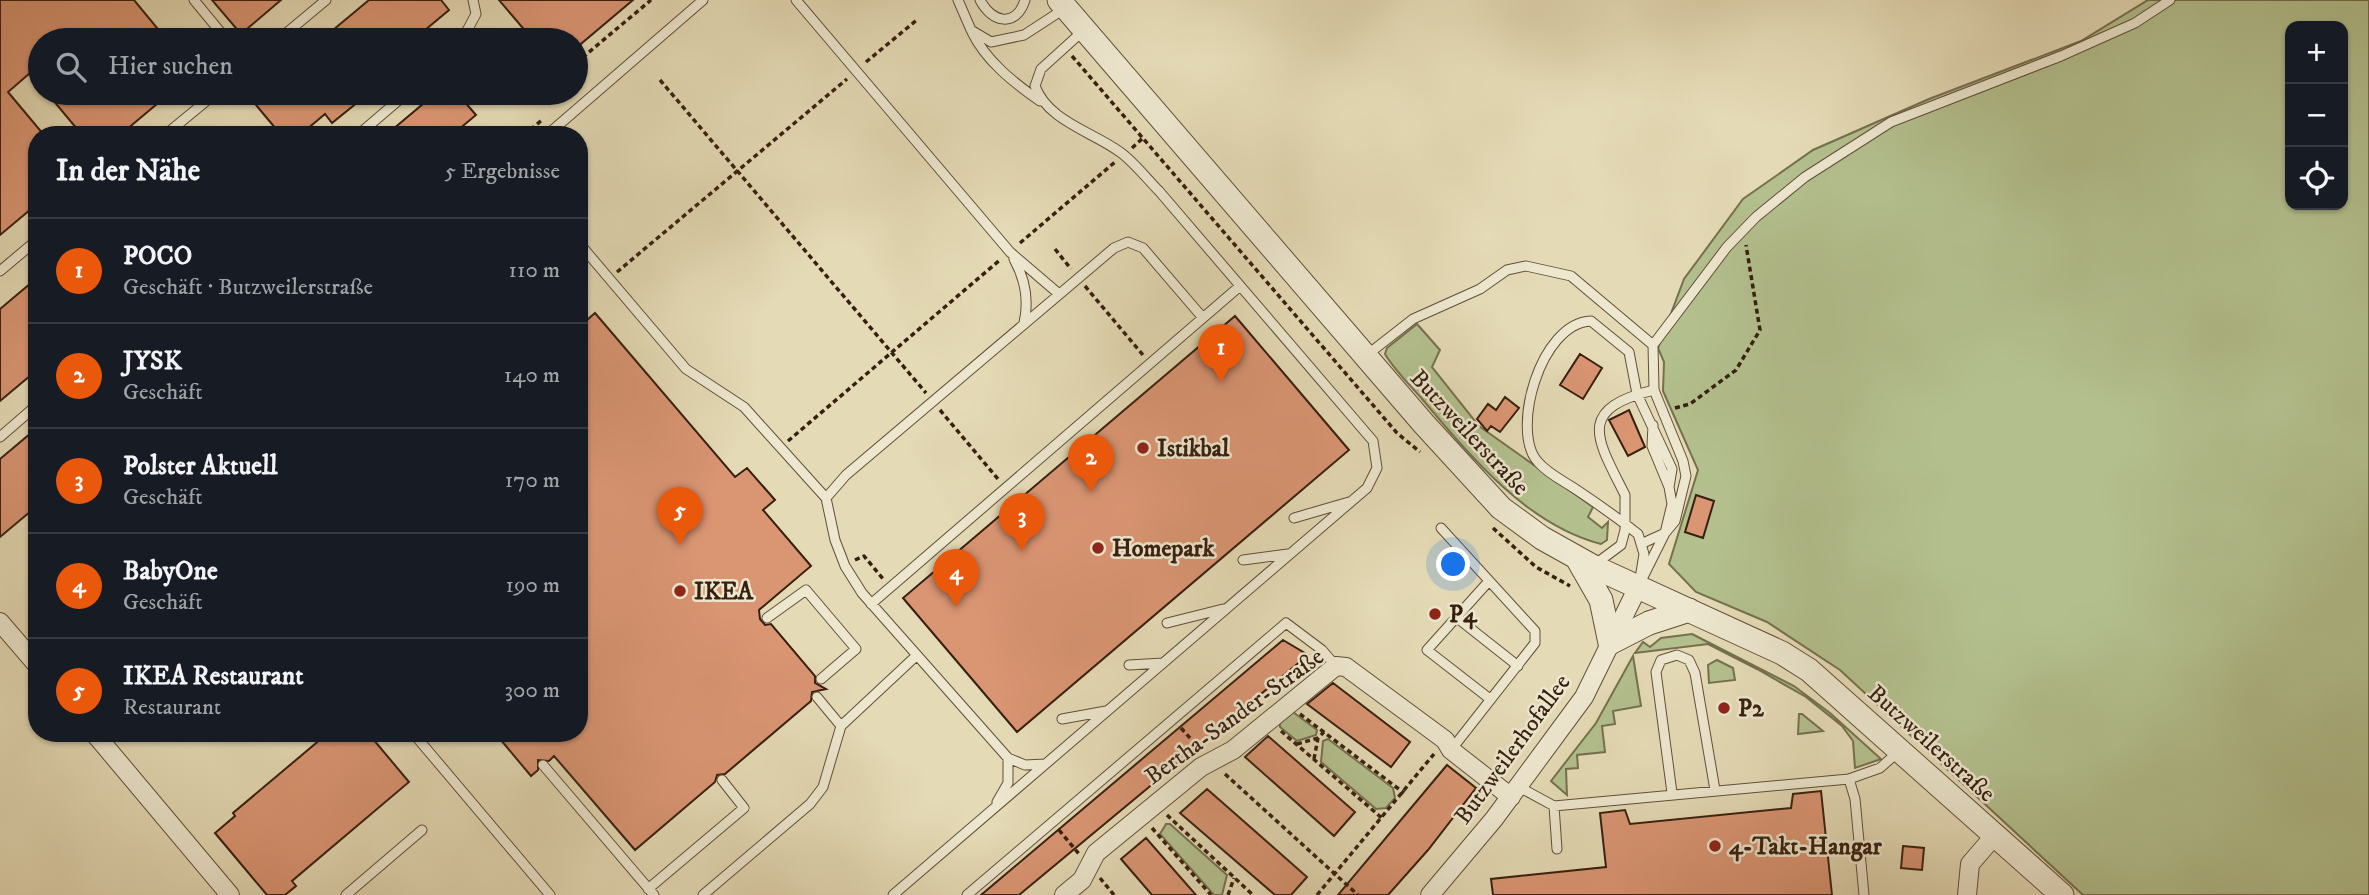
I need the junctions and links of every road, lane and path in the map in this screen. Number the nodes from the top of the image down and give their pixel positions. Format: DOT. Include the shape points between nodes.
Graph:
graph roads {
  1 [pos="194,0"];
  2 [pos="326,0"];
  3 [pos="473,0"];
  4 [pos="651,0"];
  5 [pos="703,0"];
  6 [pos="796,0"];
  7 [pos="958,0"];
  8 [pos="980,0"];
  9 [pos="1025,0"];
  10 [pos="2170,0"];
  11 [pos="1062,4"];
  12 [pos="918,19"];
  13 [pos="218,28"];
  14 [pos="292,28"];
  15 [pos="468,28"];
  16 [pos="971,30"];
  17 [pos="1084,30"];
  18 [pos="588,53"];
  19 [pos="1081,65"];
  20 [pos="856,71"];
  21 [pos="660,80"];
  22 [pos="588,100"];
  23 [pos="1041,103"];
  24 [pos="201,105"];
  25 [pos="393,105"];
  26 [pos="582,105"];
  27 [pos="542,120"];
  28 [pos="176,126"];
  29 [pos="368,126"];
  30 [pos="535,126"];
  31 [pos="557,126"];
  32 [pos="1143,138"];
  33 [pos="1124,155"];
  34 [pos="736,171"];
  35 [pos="1744,230"];
  36 [pos="28,248"];
  37 [pos="1055,249"];
  38 [pos="1010,252"];
  39 [pos="588,254"];
  40 [pos="0,271"];
  41 [pos="609,278"];
  42 [pos="1078,278"];
  43 [pos="1240,286"];
  44 [pos="1059,294"];
  45 [pos="1203,318"];
  46 [pos="1024,324"];
  47 [pos="1653,345"];
  48 [pos="891,353"];
  49 [pos="1366,356"];
  50 [pos="1150,364"];
  51 [pos="1654,390"];
  52 [pos="1637,394"];
  53 [pos="932,401"];
  54 [pos="1663,412"];
  55 [pos="28,413"];
  56 [pos="0,437"];
  57 [pos="780,447"];
  58 [pos="1428,457"];
  59 [pos="1006,488"];
  60 [pos="826,498"];
  61 [pos="1351,502"];
  62 [pos="1294,518"];
  63 [pos="1624,523"];
  64 [pos="1441,528"];
  65 [pos="1665,533"];
  66 [pos="1643,543"];
  67 [pos="1290,554"];
  68 [pos="1243,560"];
  69 [pos="1584,562"];
  70 [pos="1489,581"];
  71 [pos="1639,585"];
  72 [pos="871,604"];
  73 [pos="1228,608"];
  74 [pos="1689,610"];
  75 [pos="1456,617"];
  76 [pos="767,618"];
  77 [pos="0,622"];
  78 [pos="1167,624"];
  79 [pos="1611,643"];
  80 [pos="28,655"];
  81 [pos="916,656"];
  82 [pos="1163,663"];
  83 [pos="1129,665"];
  84 [pos="1336,666"];
  85 [pos="1518,666"];
  86 [pos="821,679"];
  87 [pos="817,697"];
  88 [pos="1490,699"];
  89 [pos="1289,703"];
  90 [pos="1107,711"];
  91 [pos="1062,719"];
  92 [pos="1173,719"];
  93 [pos="1269,719"];
  94 [pos="841,726"];
  95 [pos="1324,732"];
  96 [pos="1318,738"];
  97 [pos="102,742"];
  98 [pos="421,742"];
  99 [pos="1297,744"];
  100 [pos="1448,745"];
  101 [pos="1900,750"];
  102 [pos="1007,758"];
  103 [pos="1314,759"];
  104 [pos="1211,761"];
  105 [pos="1045,764"];
  106 [pos="543,765"];
  107 [pos="1849,779"];
  108 [pos="722,780"];
  109 [pos="1714,790"];
  110 [pos="1515,792"];
  111 [pos="1404,793"];
  112 [pos="1672,793"];
  113 [pos="1156,803"];
  114 [pos="1554,806"];
  115 [pos="992,809"];
  116 [pos="1141,816"];
  117 [pos="1383,819"];
  118 [pos="1052,822"];
  119 [pos="422,830"];
  120 [pos="1995,835"];
  121 [pos="1557,849"];
  122 [pos="1090,867"];
  123 [pos="1335,874"];
  124 [pos="1234,878"];
  125 [pos="651,892"];
  126 [pos="230,895"];
  127 [pos="346,895"];
  128 [pos="550,895"];
  129 [pos="703,895"];
  130 [pos="893,895"];
  131 [pos="967,895"];
  132 [pos="1064,895"];
  133 [pos="1211,895"];
  134 [pos="1228,895"];
  135 [pos="1251,895"];
  136 [pos="1317,895"];
  137 [pos="1358,895"];
  138 [pos="1430,895"];
  139 [pos="1864,895"];
  140 [pos="1967,895"];
  141 [pos="2062,895"];
  1 -- 13 [label="lane"];
  2 -- 14 [label="lane"];
  3 -- 15 [label="lane" via="476,14"];
  4 -- 18 [label="path"];
  5 -- 22 [label="lane"];
  6 -- 20 [label="lane"];
  7 -- 16 [label="lane"];
  8 -- 9 [label="lane" via="995,19 1005,21 1015,17"];
  10 -- 35 [label="lane" via="2135,23 2061,56 1891,122 1805,177"];
  11 -- 16 [label="lane" via="1024,35 991,42"];
  11 -- 17 [label="street, Butzweilerstraße"];
  12 -- 20 [label="path"];
  16 -- 23 [label="lane" via="1012,80"];
  17 -- 23 [label="lane" via="1041,69 1035,86"];
  17 -- 49 [label="street, Butzweilerstraße"];
  19 -- 32 [label="path"];
  20 -- 34 [label="path"];
  20 -- 38 [label="lane"];
  21 -- 34 [label="path"];
  23 -- 33 [label="lane"];
  24 -- 28 [label="lane"];
  25 -- 29 [label="lane"];
  26 -- 31 [label="lane"];
  27 -- 30 [label="path"];
  32 -- 33 [label="path"];
  32 -- 58 [label="path" via="1397,433"];
  33 -- 38 [label="path"];
  33 -- 43 [label="lane"];
  34 -- 41 [label="path"];
  34 -- 48 [label="path"];
  35 -- 47 [label="lane"];
  35 -- 54 [label="path" via="1760,330 1736,370 1690,404"];
  36 -- 40 [label="lane"];
  37 -- 42 [label="path"];
  38 -- 44 [label="lane"];
  38 -- 46 [label="lane" via="1022,274"];
  38 -- 48 [label="path"];
  39 -- 41 [label="lane"];
  41 -- 57 [label="lane" via="686,369 744,407"];
  42 -- 44 [label="lane"];
  42 -- 45 [label="lane" via="1128,242 1143,248"];
  42 -- 50 [label="path"];
  43 -- 45 [label="lane"];
  43 -- 61 [label="lane" via="1373,441 1377,468 1367,488"];
  44 -- 46 [label="lane"];
  45 -- 50 [label="lane"];
  46 -- 53 [label="lane"];
  47 -- 49 [label="lane" via="1571,276 1526,266 1507,270 1480,289 1413,319"];
  47 -- 51 [label="lane"];
  48 -- 53 [label="path"];
  48 -- 57 [label="path"];
  49 -- 69 [label="street, Butzweilerstraße" via="1501,508"];
  50 -- 59 [label="lane"];
  51 -- 52 [label="lane"];
  51 -- 54 [label="lane"];
  52 -- 63 [label="lane" via="1611,406 1599,426 1603,449 1625,495"];
  52 -- 63 [label="lane" via="1629,352 1591,321 1562,331 1542,358 1532,390 1528,437 1536,460"];
  52 -- 65 [label="lane" via="1672,469 1672,504"];
  53 -- 59 [label="path"];
  53 -- 60 [label="lane" via="832,487"];
  54 -- 65 [label="lane" via="1686,476 1675,521"];
  55 -- 56 [label="lane"];
  57 -- 60 [label="lane"];
  59 -- 72 [label="lane"];
  60 -- 72 [label="lane" via="845,566"];
  61 -- 62 [label="lane"];
  61 -- 67 [label="lane"];
  63 -- 66 [label="lane"];
  63 -- 69 [label="lane" via="1620,545"];
  64 -- 70 [label="lane"];
  65 -- 66 [label="lane"];
  65 -- 71 [label="lane"];
  66 -- 71 [label="lane"];
  67 -- 68 [label="lane"];
  67 -- 73 [label="lane"];
  69 -- 71 [label="street, Butzweilerstraße"];
  69 -- 79 [label="street" via="1601,600"];
  70 -- 75 [label="lane"];
  70 -- 85 [label="lane" via="1535,631 1535,643"];
  71 -- 74 [label="street, Butzweilerstraße"];
  71 -- 79 [label="street, Butzweilerhofallee"];
  72 -- 81 [label="lane"];
  73 -- 78 [label="lane"];
  73 -- 82 [label="lane"];
  74 -- 79 [label="street" via="1649,623"];
  74 -- 101 [label="street, Butzweilerstraße" via="1809,670"];
  75 -- 85 [label="lane"];
  75 -- 88 [label="lane" via="1427,650"];
  76 -- 86 [label="lane" via="806,590 856,649"];
  77 -- 80 [label="street"];
  79 -- 110 [label="street, Butzweilerhofallee" via="1584,697"];
  81 -- 94 [label="lane"];
  81 -- 102 [label="lane"];
  82 -- 83 [label="lane"];
  82 -- 90 [label="lane"];
  84 -- 89 [label="street, Bertha-Sander-Straße"];
  84 -- 92 [label="lane" via="1286,623"];
  84 -- 100 [label="street, Bertha-Sander-Straße" via="1346,667"];
  85 -- 88 [label="lane"];
  87 -- 94 [label="lane"];
  88 -- 100 [label="lane"];
  89 -- 93 [label="street, Bertha-Sander-Straße"];
  89 -- 95 [label="path"];
  90 -- 91 [label="lane"];
  90 -- 105 [label="lane"];
  92 -- 104 [label="path"];
  92 -- 118 [label="lane"];
  93 -- 99 [label="path"];
  93 -- 104 [label="street, Bertha-Sander-Straße" via="1233,750"];
  94 -- 129 [label="lane" via="823,787 810,804"];
  95 -- 96 [label="path"];
  95 -- 111 [label="path"];
  96 -- 99 [label="path"];
  96 -- 103 [label="path"];
  97 -- 126 [label="street"];
  98 -- 128 [label="lane"];
  99 -- 103 [label="path"];
  100 -- 110 [label="street, Bertha-Sander-Straße"];
  100 -- 111 [label="path"];
  101 -- 107 [label="lane" via="1880,768"];
  101 -- 120 [label="street, Butzweilerstraße"];
  102 -- 105 [label="lane" via="1025,765"];
  102 -- 115 [label="lane" via="1008,783"];
  103 -- 117 [label="path"];
  104 -- 113 [label="street, Bertha-Sander-Straße"];
  104 -- 123 [label="path"];
  105 -- 115 [label="lane"];
  106 -- 125 [label="lane"];
  107 -- 109 [label="lane"];
  107 -- 139 [label="lane"];
  108 -- 125 [label="lane" via="744,808"];
  109 -- 112 [label="lane"];
  109 -- 112 [label="lane" via="1695,673 1689,660 1677,655 1661,660 1656,672"];
  110 -- 114 [label="lane"];
  110 -- 138 [label="street, Butzweilerhofallee"];
  111 -- 117 [label="path"];
  112 -- 114 [label="lane"];
  113 -- 116 [label="street, Bertha-Sander-Straße"];
  113 -- 124 [label="path"];
  114 -- 121 [label="lane"];
  115 -- 130 [label="lane"];
  116 -- 122 [label="street, Bertha-Sander-Straße" via="1096,853"];
  116 -- 133 [label="path"];
  117 -- 123 [label="path"];
  118 -- 122 [label="path"];
  118 -- 131 [label="lane"];
  119 -- 127 [label="lane"];
  120 -- 140 [label="street" via="1970,864"];
  120 -- 141 [label="street, Butzweilerstraße"];
  122 -- 132 [label="street, Bertha-Sander-Straße"];
  123 -- 136 [label="path"];
  123 -- 137 [label="path"];
  124 -- 134 [label="path"];
  124 -- 135 [label="path"];
}
